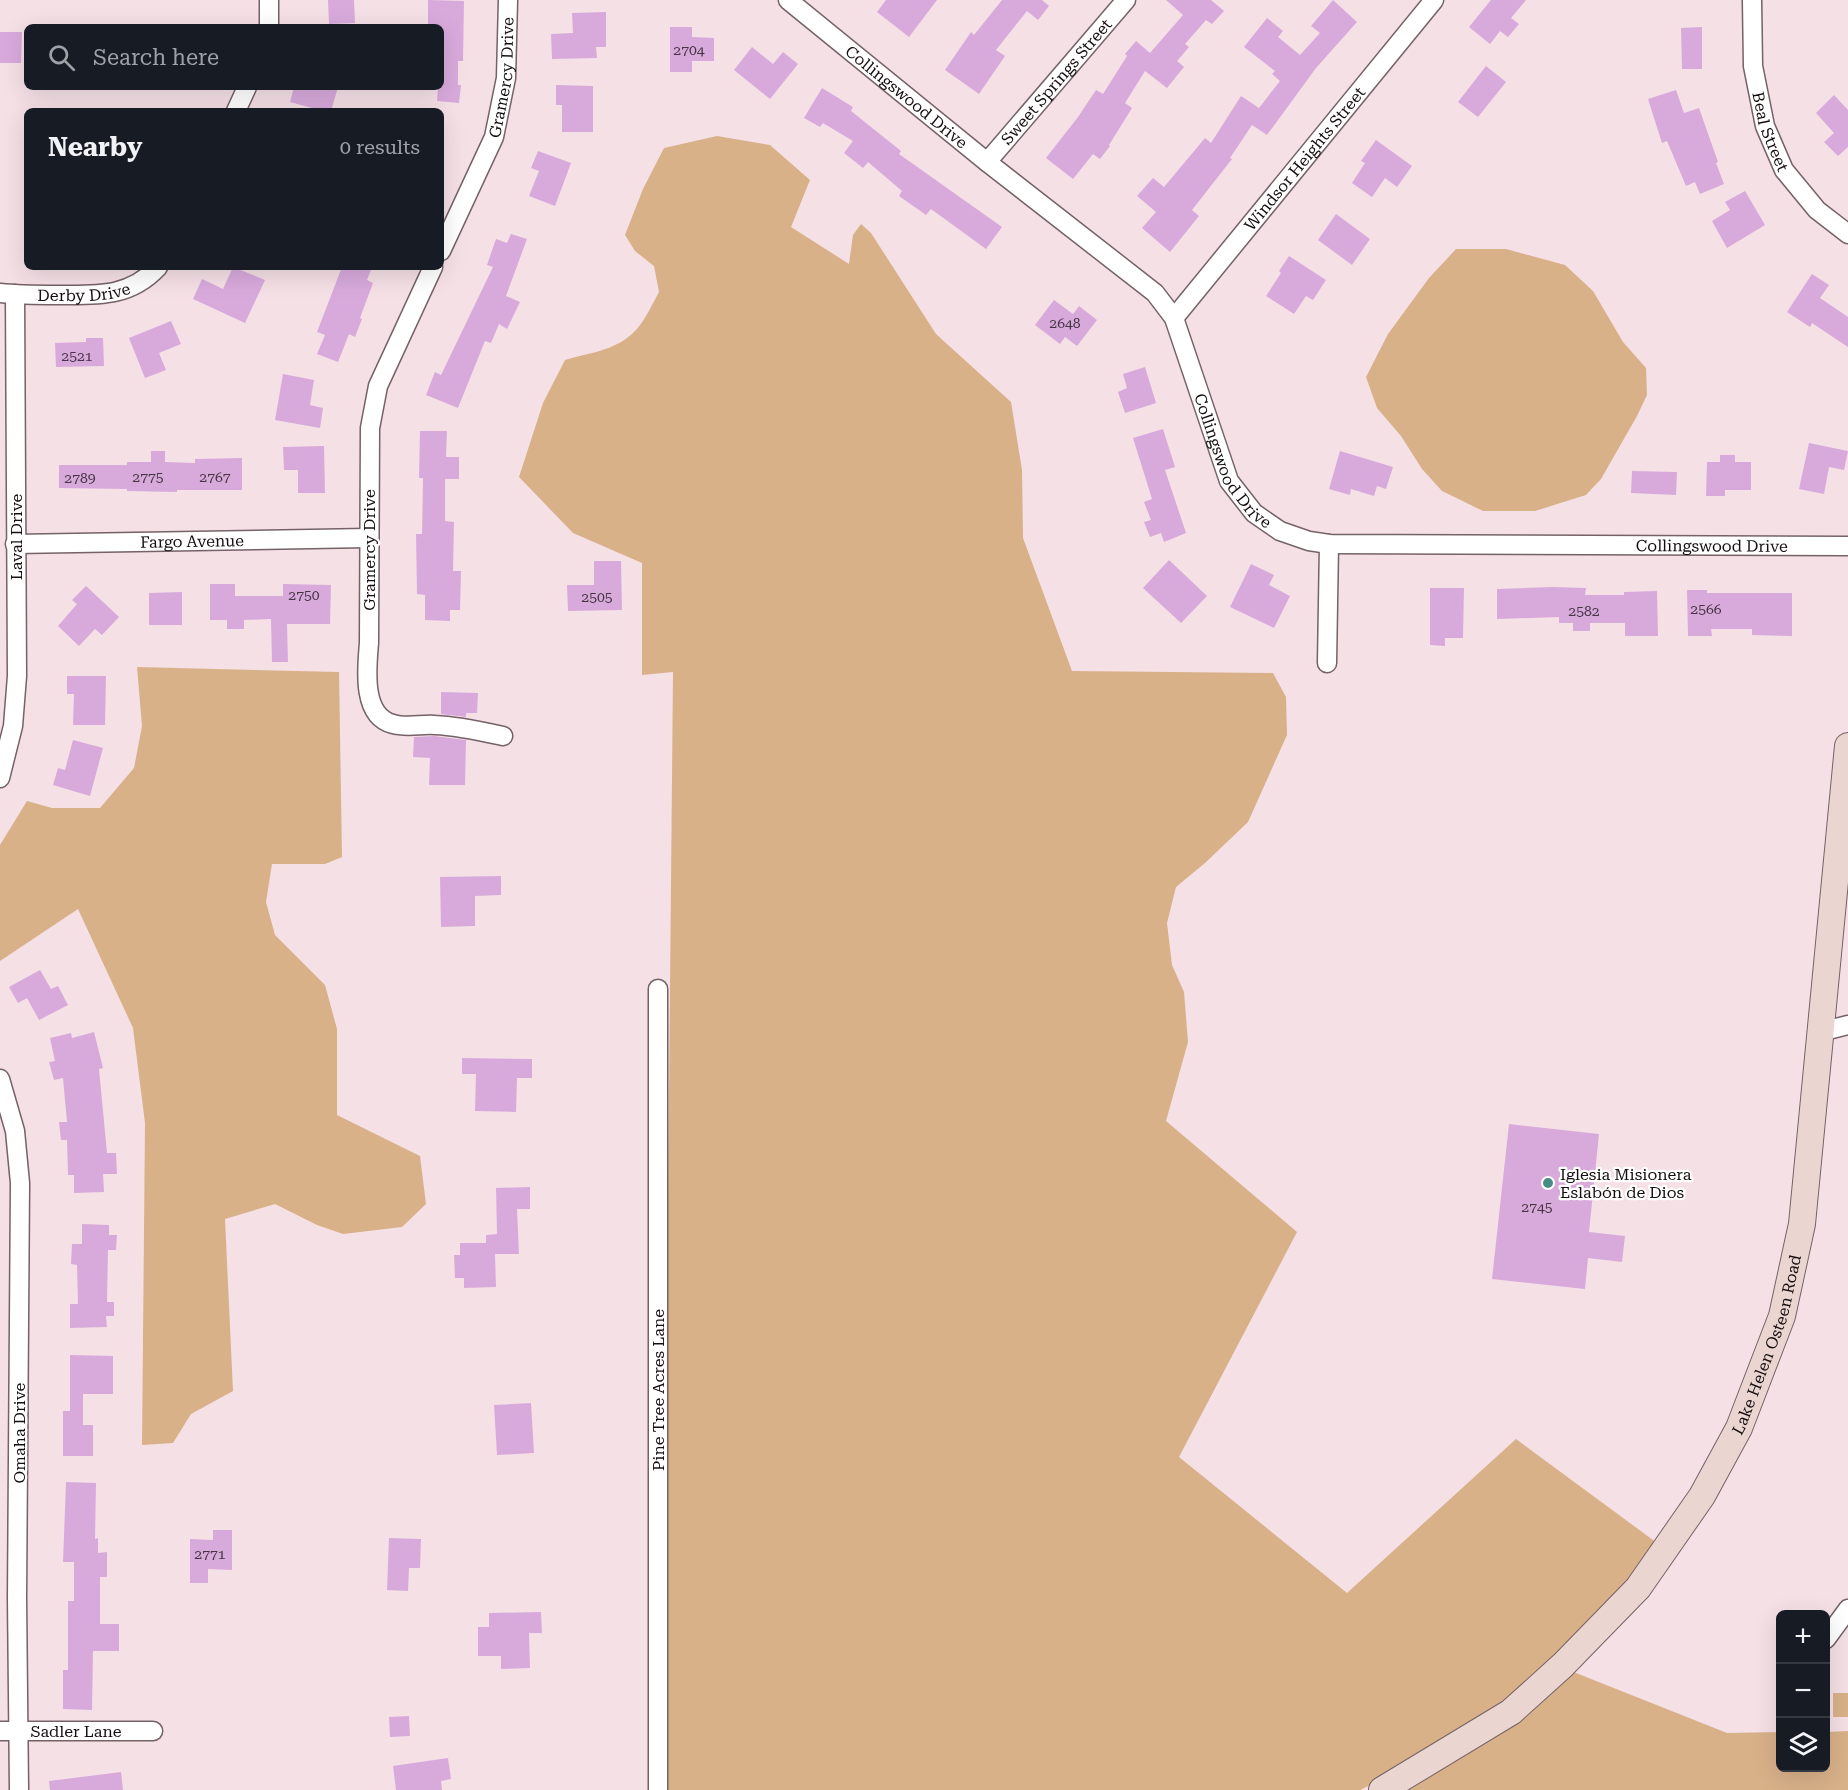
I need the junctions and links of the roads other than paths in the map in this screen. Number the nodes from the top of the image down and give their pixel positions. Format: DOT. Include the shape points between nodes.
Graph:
graph roads {
  1 [pos="269,0"];
  2 [pos="508,0"];
  3 [pos="788,0"];
  4 [pos="1126,0"];
  5 [pos="1434,0"];
  6 [pos="1752,0"];
  7 [pos="269,24"];
  8 [pos="246,90"];
  9 [pos="237,108"];
  10 [pos="987,162"];
  11 [pos="1848,234"];
  12 [pos="444,245"];
  13 [pos="155,270"];
  14 [pos="433,270"];
  15 [pos="7,294"];
  16 [pos="1174,318"];
  17 [pos="368,538"];
  18 [pos="15,544"];
  19 [pos="1329,544"];
  20 [pos="1848,546"];
  21 [pos="1327,663"];
  22 [pos="503,736"];
  23 [pos="1848,746"];
  24 [pos="0,778"];
  25 [pos="658,989"];
  26 [pos="1848,1026"];
  27 [pos="1820,1032"];
  28 [pos="0,1079"];
  29 [pos="9,1598"];
  30 [pos="1848,1610"];
  31 [pos="1830,1634"];
  32 [pos="9,1731"];
  33 [pos="153,1731"];
  34 [pos="19,1790"];
  35 [pos="658,1790"];
  36 [pos="1382,1790"];
  1 -- 7 [label="street"];
  2 -- 12 [label="street, Gramercy Drive" via="506,78 494,137"];
  3 -- 10 [label="street, Collingswood Drive"];
  4 -- 10 [label="street, Sweet Springs Street"];
  5 -- 16 [label="street, Windsor Heights Street"];
  6 -- 11 [label="street, Beal Street" via="1753,66 1765,126 1784,170 1817,210"];
  8 -- 9 [label="street"];
  10 -- 16 [label="street, Collingswood Drive" via="1155,293"];
  13 -- 15 [label="street, Derby Drive" via="125,290 102,296"];
  14 -- 17 [label="street, Gramercy Drive" via="378,386 370,428"];
  15 -- 18 [label="street, Laval Drive"];
  16 -- 19 [label="street, Collingswood Drive" via="1229,481 1254,513 1280,531"];
  17 -- 18 [label="street, Fargo Avenue"];
  17 -- 22 [label="street, Gramercy Drive" via="366,675 370,699 378,715 392,724 434,724"];
  18 -- 24 [label="street, Laval Drive" via="17,676 13,726"];
  19 -- 20 [label="street, Collingswood Drive"];
  19 -- 21 [label="street"];
  23 -- 27 [label="street, Lake Helen Osteen Road"];
  25 -- 35 [label="street, Pine Tree Acres Lane"];
  26 -- 27 [label="street"];
  27 -- 36 [label="street, Lake Helen Osteen Road" via="1802,1224 1782,1316 1739,1428 1702,1496 1638,1588 1563,1665 1511,1712"];
  28 -- 29 [label="street, Omaha Drive" via="15,1131 20,1183"];
  29 -- 32 [label="street, Omaha Drive"];
  30 -- 31 [label="street"];
  32 -- 33 [label="street, Sadler Lane"];
  32 -- 34 [label="street, Omaha Drive"];
}
